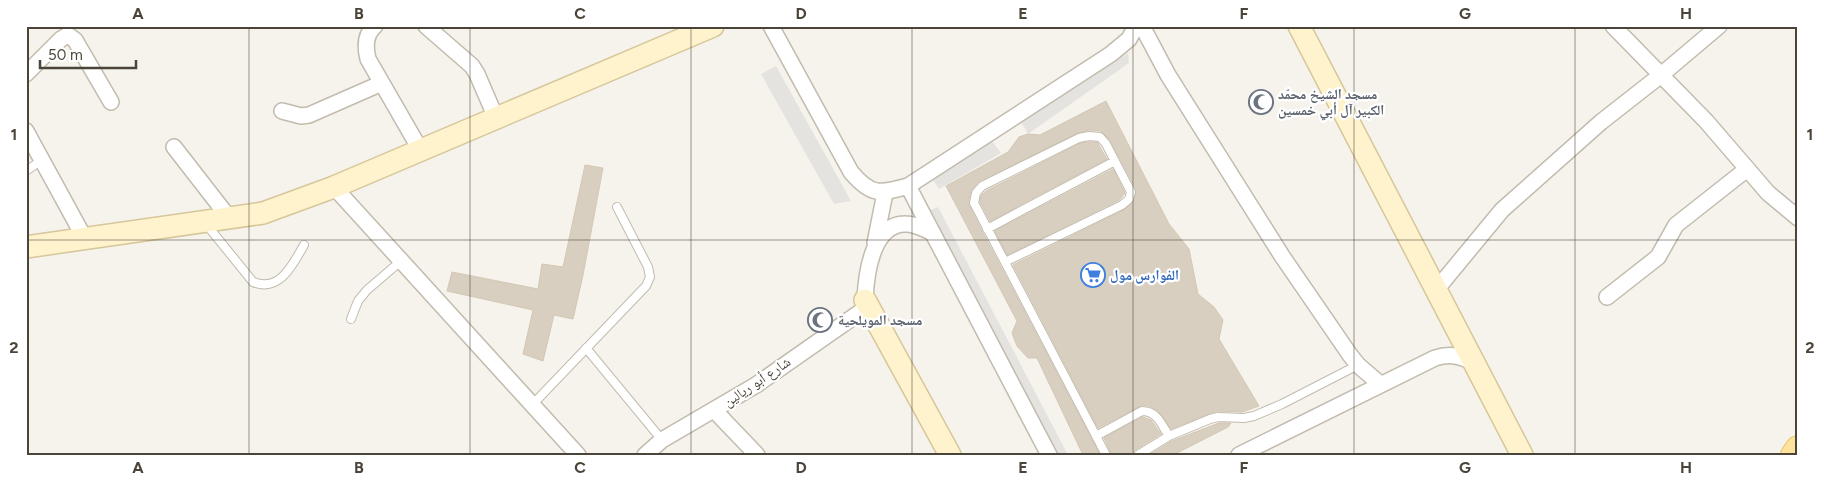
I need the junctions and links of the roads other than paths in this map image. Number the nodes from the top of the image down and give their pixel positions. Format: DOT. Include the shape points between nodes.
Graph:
graph roads {
  1 [pos="375,26"];
  2 [pos="426,26"];
  3 [pos="713,26"];
  4 [pos="771,26"];
  5 [pos="1136,26"];
  6 [pos="1142,26"];
  7 [pos="1299,26"];
  8 [pos="1613,26"];
  9 [pos="1719,26"];
  10 [pos="26,74"];
  11 [pos="1661,75"];
  12 [pos="382,83"];
  13 [pos="111,102"];
  14 [pos="282,111"];
  15 [pos="496,118"];
  16 [pos="26,131"];
  17 [pos="174,147"];
  18 [pos="421,151"];
  19 [pos="42,160"];
  20 [pos="1115,161"];
  21 [pos="1747,169"];
  22 [pos="26,171"];
  23 [pos="908,186"];
  24 [pos="334,187"];
  25 [pos="885,193"];
  26 [pos="617,206"];
  27 [pos="1798,218"];
  28 [pos="230,219"];
  29 [pos="205,222"];
  30 [pos="987,229"];
  31 [pos="932,233"];
  32 [pos="85,239"];
  33 [pos="304,245"];
  34 [pos="26,247"];
  35 [pos="875,247"];
  36 [pos="402,260"];
  37 [pos="1005,262"];
  38 [pos="1436,290"];
  39 [pos="1608,297"];
  40 [pos="867,303"];
  41 [pos="351,319"];
  42 [pos="586,348"];
  43 [pos="1474,363"];
  44 [pos="1358,365"];
  45 [pos="1380,384"];
  46 [pos="533,404"];
  47 [pos="714,410"];
  48 [pos="1096,436"];
  49 [pos="1169,436"];
  50 [pos="662,440"];
  51 [pos="1798,448"];
  52 [pos="755,454"];
  53 [pos="578,455"];
  54 [pos="645,455"];
  55 [pos="950,455"];
  56 [pos="1049,455"];
  57 [pos="1106,455"];
  58 [pos="1138,455"];
  59 [pos="1239,455"];
  60 [pos="1522,455"];
  61 [pos="1793,455"];
  1 -- 12 [label="street" via="366,38 366,48 368,59"];
  2 -- 15 [label="street" via="472,66"];
  3 -- 15 [label="street"];
  4 -- 25 [label="street" via="852,172 860,183"];
  5 -- 23 [label="street" via="1129,39 1111,54"];
  6 -- 44 [label="street" via="1168,75 1276,248"];
  7 -- 38 [label="street"];
  8 -- 11 [label="street"];
  9 -- 11 [label="street"];
  10 -- 13 [label="street" via="68,35 75,40"];
  11 -- 21 [label="street"];
  11 -- 38 [label="street" via="1601,122 1502,210"];
  12 -- 14 [label="street" via="309,115"];
  12 -- 18 [label="street"];
  15 -- 18 [label="street"];
  16 -- 19 [label="street"];
  17 -- 28 [label="street"];
  18 -- 24 [label="street"];
  19 -- 22 [label="lane"];
  19 -- 32 [label="street"];
  20 -- 30 [label="lane"];
  20 -- 30 [label="lane" via="1100,137 1078,138 982,186 974,203"];
  20 -- 37 [label="lane" via="1132,192 1129,199"];
  21 -- 27 [label="street" via="1768,193"];
  21 -- 39 [label="street" via="1676,225 1658,257"];
  23 -- 25 [label="street"];
  23 -- 31 [label="street"];
  24 -- 28 [label="street" via="263,213"];
  24 -- 36 [label="street"];
  25 -- 35 [label="street"];
  26 -- 42 [label="lane" via="650,277 646,286"];
  28 -- 29 [label="street"];
  29 -- 32 [label="street"];
  29 -- 33 [label="lane" via="252,282 260,285 278,281"];
  30 -- 37 [label="lane"];
  31 -- 35 [label="street" via="917,226 898,225 879,238"];
  31 -- 56 [label="street"];
  32 -- 34 [label="street"];
  35 -- 40 [label="street" via="866,281"];
  36 -- 41 [label="lane" via="367,290 358,301"];
  36 -- 46 [label="street"];
  37 -- 48 [label="lane"];
  38 -- 43 [label="street"];
  40 -- 47 [label="street, شارع أبو ريالين" via="756,385"];
  40 -- 55 [label="street"];
  42 -- 46 [label="lane"];
  42 -- 50 [label="lane"];
  43 -- 45 [label="street" via="1464,357 1446,354"];
  43 -- 60 [label="street"];
  44 -- 45 [label="street"];
  44 -- 49 [label="lane" via="1254,416 1218,416"];
  45 -- 59 [label="street"];
  46 -- 53 [label="street"];
  47 -- 50 [label="street, شارع أبو ريالين"];
  47 -- 52 [label="street"];
  48 -- 49 [label="lane" via="1142,411 1150,411 1156,416"];
  48 -- 57 [label="lane"];
  49 -- 58 [label="lane"];
  50 -- 54 [label="street, شارع أبو ريالين"];
  51 -- 61 [label="main road"];
}
